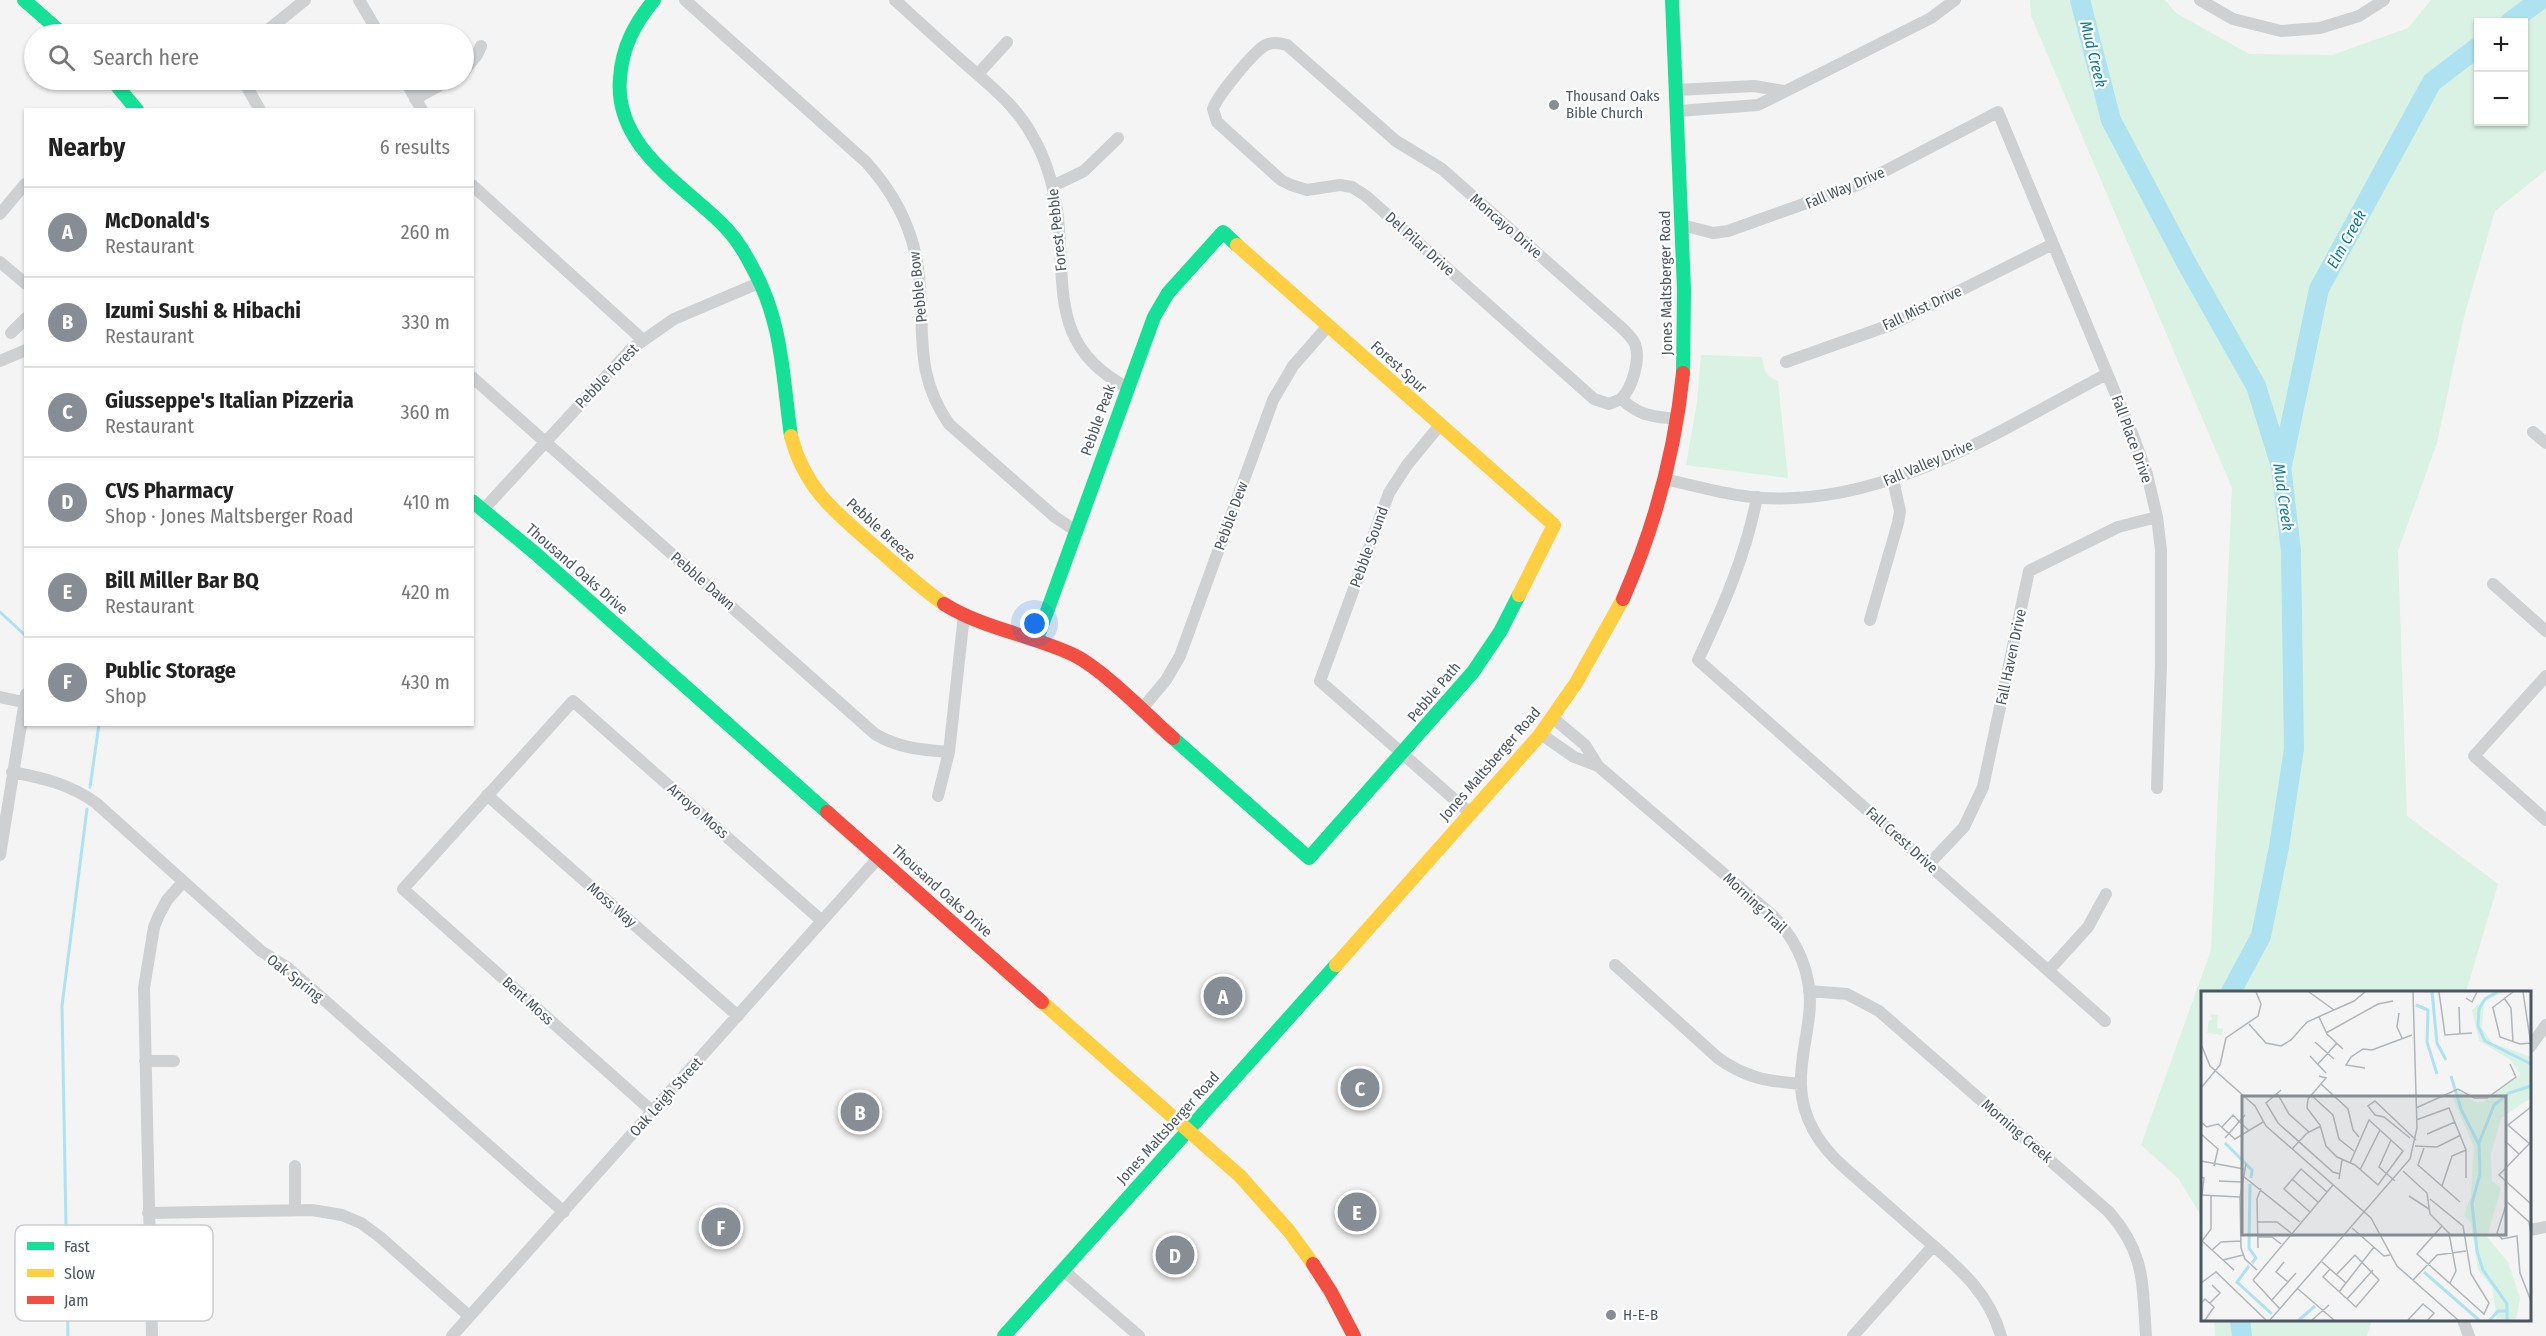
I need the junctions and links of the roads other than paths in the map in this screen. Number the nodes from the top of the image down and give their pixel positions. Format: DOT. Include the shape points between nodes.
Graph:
graph roads {
  1 [pos="24,0"];
  2 [pos="305,0"];
  3 [pos="360,0"];
  4 [pos="654,0"];
  5 [pos="685,0"];
  6 [pos="895,0"];
  7 [pos="1672,0"];
  8 [pos="1955,0"];
  9 [pos="2200,0"];
  10 [pos="2384,0"];
  11 [pos="52,24"];
  12 [pos="275,24"];
  13 [pos="373,24"];
  14 [pos="1007,42"];
  15 [pos="1276,43"];
  16 [pos="481,46"];
  17 [pos="474,56"];
  18 [pos="978,74"];
  19 [pos="1721,87"];
  20 [pos="120,90"];
  21 [pos="249,90"];
  22 [pos="411,90"];
  23 [pos="436,90"];
  24 [pos="1677,90"];
  25 [pos="1784,90"];
  26 [pos="419,104"];
  27 [pos="135,108"];
  28 [pos="259,108"];
  29 [pos="1722,108"];
  30 [pos="1678,111"];
  31 [pos="1998,112"];
  32 [pos="1118,138"];
  33 [pos="24,185"];
  34 [pos="1053,186"];
  35 [pos="474,187"];
  36 [pos="0,214"];
  37 [pos="1682,225"];
  38 [pos="1223,232"];
  39 [pos="2053,244"];
  40 [pos="0,262"];
  41 [pos="24,282"];
  42 [pos="761,282"];
  43 [pos="24,320"];
  44 [pos="1328,326"];
  45 [pos="11,333"];
  46 [pos="643,340"];
  47 [pos="24,351"];
  48 [pos="0,362"];
  49 [pos="1786,362"];
  50 [pos="2107,374"];
  51 [pos="474,379"];
  52 [pos="1128,387"];
  53 [pos="1621,399"];
  54 [pos="1677,418"];
  55 [pos="1440,425"];
  56 [pos="2533,432"];
  57 [pos="546,442"];
  58 [pos="2546,443"];
  59 [pos="1664,479"];
  60 [pos="1893,480"];
  61 [pos="1757,497"];
  62 [pos="478,505"];
  63 [pos="2157,517"];
  64 [pos="1554,525"];
  65 [pos="1076,531"];
  66 [pos="2493,584"];
  67 [pos="964,615"];
  68 [pos="1870,620"];
  69 [pos="2546,631"];
  70 [pos="1037,639"];
  71 [pos="2546,676"];
  72 [pos="0,697"];
  73 [pos="24,698"];
  74 [pos="1142,710"];
  75 [pos="1553,718"];
  76 [pos="1540,734"];
  77 [pos="949,752"];
  78 [pos="1403,753"];
  79 [pos="1598,766"];
  80 [pos="12,772"];
  81 [pos="2157,788"];
  82 [pos="487,795"];
  83 [pos="938,796"];
  84 [pos="1471,814"];
  85 [pos="2546,820"];
  86 [pos="2,827"];
  87 [pos="0,855"];
  88 [pos="879,857"];
  89 [pos="1309,858"];
  90 [pos="1929,864"];
  91 [pos="183,882"];
  92 [pos="2106,894"];
  93 [pos="822,921"];
  94 [pos="1615,965"];
  95 [pos="2049,970"];
  96 [pos="1809,991"];
  97 [pos="738,1016"];
  98 [pos="2105,1020"];
  99 [pos="2546,1025"];
  100 [pos="2531,1044"];
  101 [pos="174,1060"];
  102 [pos="145,1061"];
  103 [pos="1800,1084"];
  104 [pos="653,1112"];
  105 [pos="1188,1130"];
  106 [pos="295,1166"];
  107 [pos="295,1210"];
  108 [pos="564,1212"];
  109 [pos="148,1213"];
  110 [pos="148,1225"];
  111 [pos="2546,1227"];
  112 [pos="2531,1230"];
  113 [pos="1933,1246"];
  114 [pos="1063,1270"];
  115 [pos="469,1316"];
  116 [pos="152,1321"];
  117 [pos="2463,1321"];
  118 [pos="152,1336"];
  119 [pos="452,1336"];
  120 [pos="1004,1336"];
  121 [pos="1139,1336"];
  122 [pos="1354,1336"];
  123 [pos="1853,1336"];
  124 [pos="2001,1336"];
  125 [pos="2146,1336"];
  126 [pos="2469,1336"];
  1 -- 11 [label="main road"];
  2 -- 12 [label="street"];
  3 -- 13 [label="street"];
  4 -- 42 [label="main road, Pebble Breeze" via="626,42 620,80 623,114 647,154 734,238"];
  5 -- 65 [label="street, Pebble Bow" via="880,178 902,212 914,247 925,371 937,405 949,424 1055,518"];
  6 -- 18 [label="street, Forest Pebble"];
  7 -- 24 [label="main road, Jones Maltsberger Road"];
  8 -- 25 [label="street" via="1931,18"];
  9 -- 10 [label="street" via="2233,19 2281,31 2320,28 2360,16"];
  14 -- 18 [label="street"];
  15 -- 53 [label="street, Moncayo Drive" via="1287,45 1396,141 1442,169 1623,329 1636,345 1637,356 1628,392"];
  15 -- 53 [label="street, Del Pilar Drive" via="1264,46 1218,96 1213,109 1220,127 1281,180 1307,190 1352,187 1366,196 1594,399 1609,404"];
  16 -- 17 [label="street"];
  18 -- 34 [label="street, Forest Pebble" via="1022,118"];
  19 -- 24 [label="street"];
  19 -- 25 [label="street"];
  19 -- 29 [label="street"];
  20 -- 27 [label="main road"];
  21 -- 28 [label="street"];
  22 -- 26 [label="street"];
  23 -- 26 [label="street"];
  24 -- 30 [label="main road, Jones Maltsberger Road"];
  25 -- 29 [label="street" via="1758,105"];
  29 -- 30 [label="street"];
  30 -- 37 [label="main road, Jones Maltsberger Road"];
  31 -- 37 [label="street, Fall Way Drive" via="1860,184 1823,199 1728,231 1713,233"];
  31 -- 39 [label="street, Fall Place Drive"];
  32 -- 34 [label="street" via="1084,171"];
  33 -- 36 [label="street"];
  34 -- 52 [label="street, Forest Pebble" via="1069,328 1096,366"];
  35 -- 46 [label="street"];
  37 -- 54 [label="main road, Jones Maltsberger Road" via="1685,320"];
  38 -- 44 [label="main road, Forest Spur"];
  38 -- 52 [label="main road, Pebble Peak" via="1159,307"];
  39 -- 49 [label="street, Fall Mist Drive" via="1893,324"];
  39 -- 50 [label="street, Fall Place Drive"];
  40 -- 41 [label="street"];
  42 -- 46 [label="street, Pebble Forest" via="674,319"];
  42 -- 67 [label="main road, Pebble Breeze" via="780,334 792,442 810,483 829,506 919,586"];
  43 -- 45 [label="street"];
  44 -- 55 [label="main road, Forest Spur"];
  44 -- 74 [label="street, Pebble Dew" via="1293,366 1274,400 1180,656"];
  46 -- 57 [label="street, Pebble Forest" via="614,366"];
  47 -- 48 [label="street"];
  50 -- 60 [label="street, Fall Valley Drive" via="1948,457"];
  50 -- 63 [label="street, Fall Place Drive" via="2147,474"];
  51 -- 57 [label="street, Pebble Dawn"];
  52 -- 65 [label="main road, Pebble Peak"];
  53 -- 54 [label="street" via="1637,412"];
  54 -- 59 [label="main road, Jones Maltsberger Road"];
  55 -- 64 [label="main road, Forest Spur"];
  55 -- 78 [label="street, Pebble Sound" via="1389,493 1320,681"];
  56 -- 58 [label="street"];
  57 -- 62 [label="street, Pebble Forest"];
  57 -- 77 [label="street, Pebble Dawn" via="875,734 898,745"];
  59 -- 61 [label="street, Fall Valley Drive"];
  59 -- 75 [label="main road, Jones Maltsberger Road" via="1648,537 1620,607"];
  60 -- 61 [label="street, Fall Valley Drive" via="1839,494"];
  60 -- 68 [label="street" via="1899,504 1898,524"];
  61 -- 90 [label="street, Fall Crest Drive" via="1730,592 1698,660"];
  62 -- 88 [label="main road, Thousand Oaks Drive"];
  63 -- 81 [label="street, Fall Place Drive" via="2162,583"];
  63 -- 90 [label="street, Fall Haven Drive" via="2118,527 2029,571 1983,787 1964,827"];
  64 -- 78 [label="main road, Pebble Path" via="1500,632 1461,688"];
  65 -- 70 [label="main road, Pebble Peak"];
  66 -- 69 [label="street"];
  67 -- 70 [label="main road, Pebble Breeze"];
  67 -- 77 [label="street"];
  70 -- 74 [label="main road, Pebble Breeze" via="1089,664"];
  71 -- 85 [label="street" via="2474,756"];
  72 -- 73 [label="street"];
  73 -- 80 [label="street"];
  74 -- 89 [label="main road, Pebble Breeze"];
  75 -- 76 [label="main road, Jones Maltsberger Road"];
  75 -- 79 [label="street, Morning Trail" via="1585,745"];
  76 -- 79 [label="street, Morning Trail" via="1574,757"];
  76 -- 84 [label="main road, Jones Maltsberger Road"];
  77 -- 83 [label="street"];
  78 -- 84 [label="street"];
  78 -- 89 [label="main road, Pebble Path"];
  79 -- 96 [label="street, Morning Trail" via="1780,922 1800,954"];
  80 -- 86 [label="street"];
  80 -- 91 [label="street, Oak Spring" via="60,783 86,795"];
  82 -- 93 [label="street, Arroyo Moss" via="573,701"];
  82 -- 97 [label="street, Moss Way"];
  82 -- 104 [label="street, Bent Moss" via="403,889"];
  84 -- 105 [label="main road, Jones Maltsberger Road"];
  86 -- 87 [label="street"];
  88 -- 93 [label="street, Oak Leigh Street"];
  88 -- 105 [label="main road, Thousand Oaks Drive"];
  90 -- 95 [label="street, Fall Crest Drive"];
  91 -- 102 [label="street" via="167,900 154,927 144,988"];
  91 -- 108 [label="street, Oak Spring" via="261,951 288,968"];
  92 -- 95 [label="street" via="2088,927"];
  93 -- 97 [label="street, Oak Leigh Street"];
  94 -- 103 [label="street" via="1734,1070 1763,1080"];
  95 -- 98 [label="street, Fall Crest Drive"];
  96 -- 103 [label="street, Morning Trail"];
  96 -- 125 [label="street, Morning Creek" via="1847,994 1879,1011 2109,1212 2125,1230 2138,1258"];
  97 -- 104 [label="street, Oak Leigh Street"];
  99 -- 100 [label="street"];
  101 -- 102 [label="street"];
  102 -- 109 [label="street"];
  103 -- 113 [label="street, Morning Trail" via="1809,1122 1825,1148"];
  104 -- 108 [label="street, Oak Leigh Street"];
  105 -- 114 [label="main road, Jones Maltsberger Road"];
  105 -- 122 [label="main road, Thousand Oaks Drive" via="1269,1207 1307,1257"];
  106 -- 107 [label="street"];
  107 -- 109 [label="street"];
  107 -- 115 [label="street" via="332,1212 361,1223"];
  108 -- 115 [label="street, Oak Leigh Street"];
  109 -- 110 [label="street"];
  111 -- 112 [label="street"];
  113 -- 123 [label="street"];
  113 -- 124 [label="street, Morning Trail" via="1978,1288 1994,1314"];
  114 -- 120 [label="main road, Jones Maltsberger Road"];
  114 -- 121 [label="street"];
  115 -- 119 [label="street, Oak Leigh Street"];
  116 -- 118 [label="street"];
  117 -- 126 [label="street"];
}
